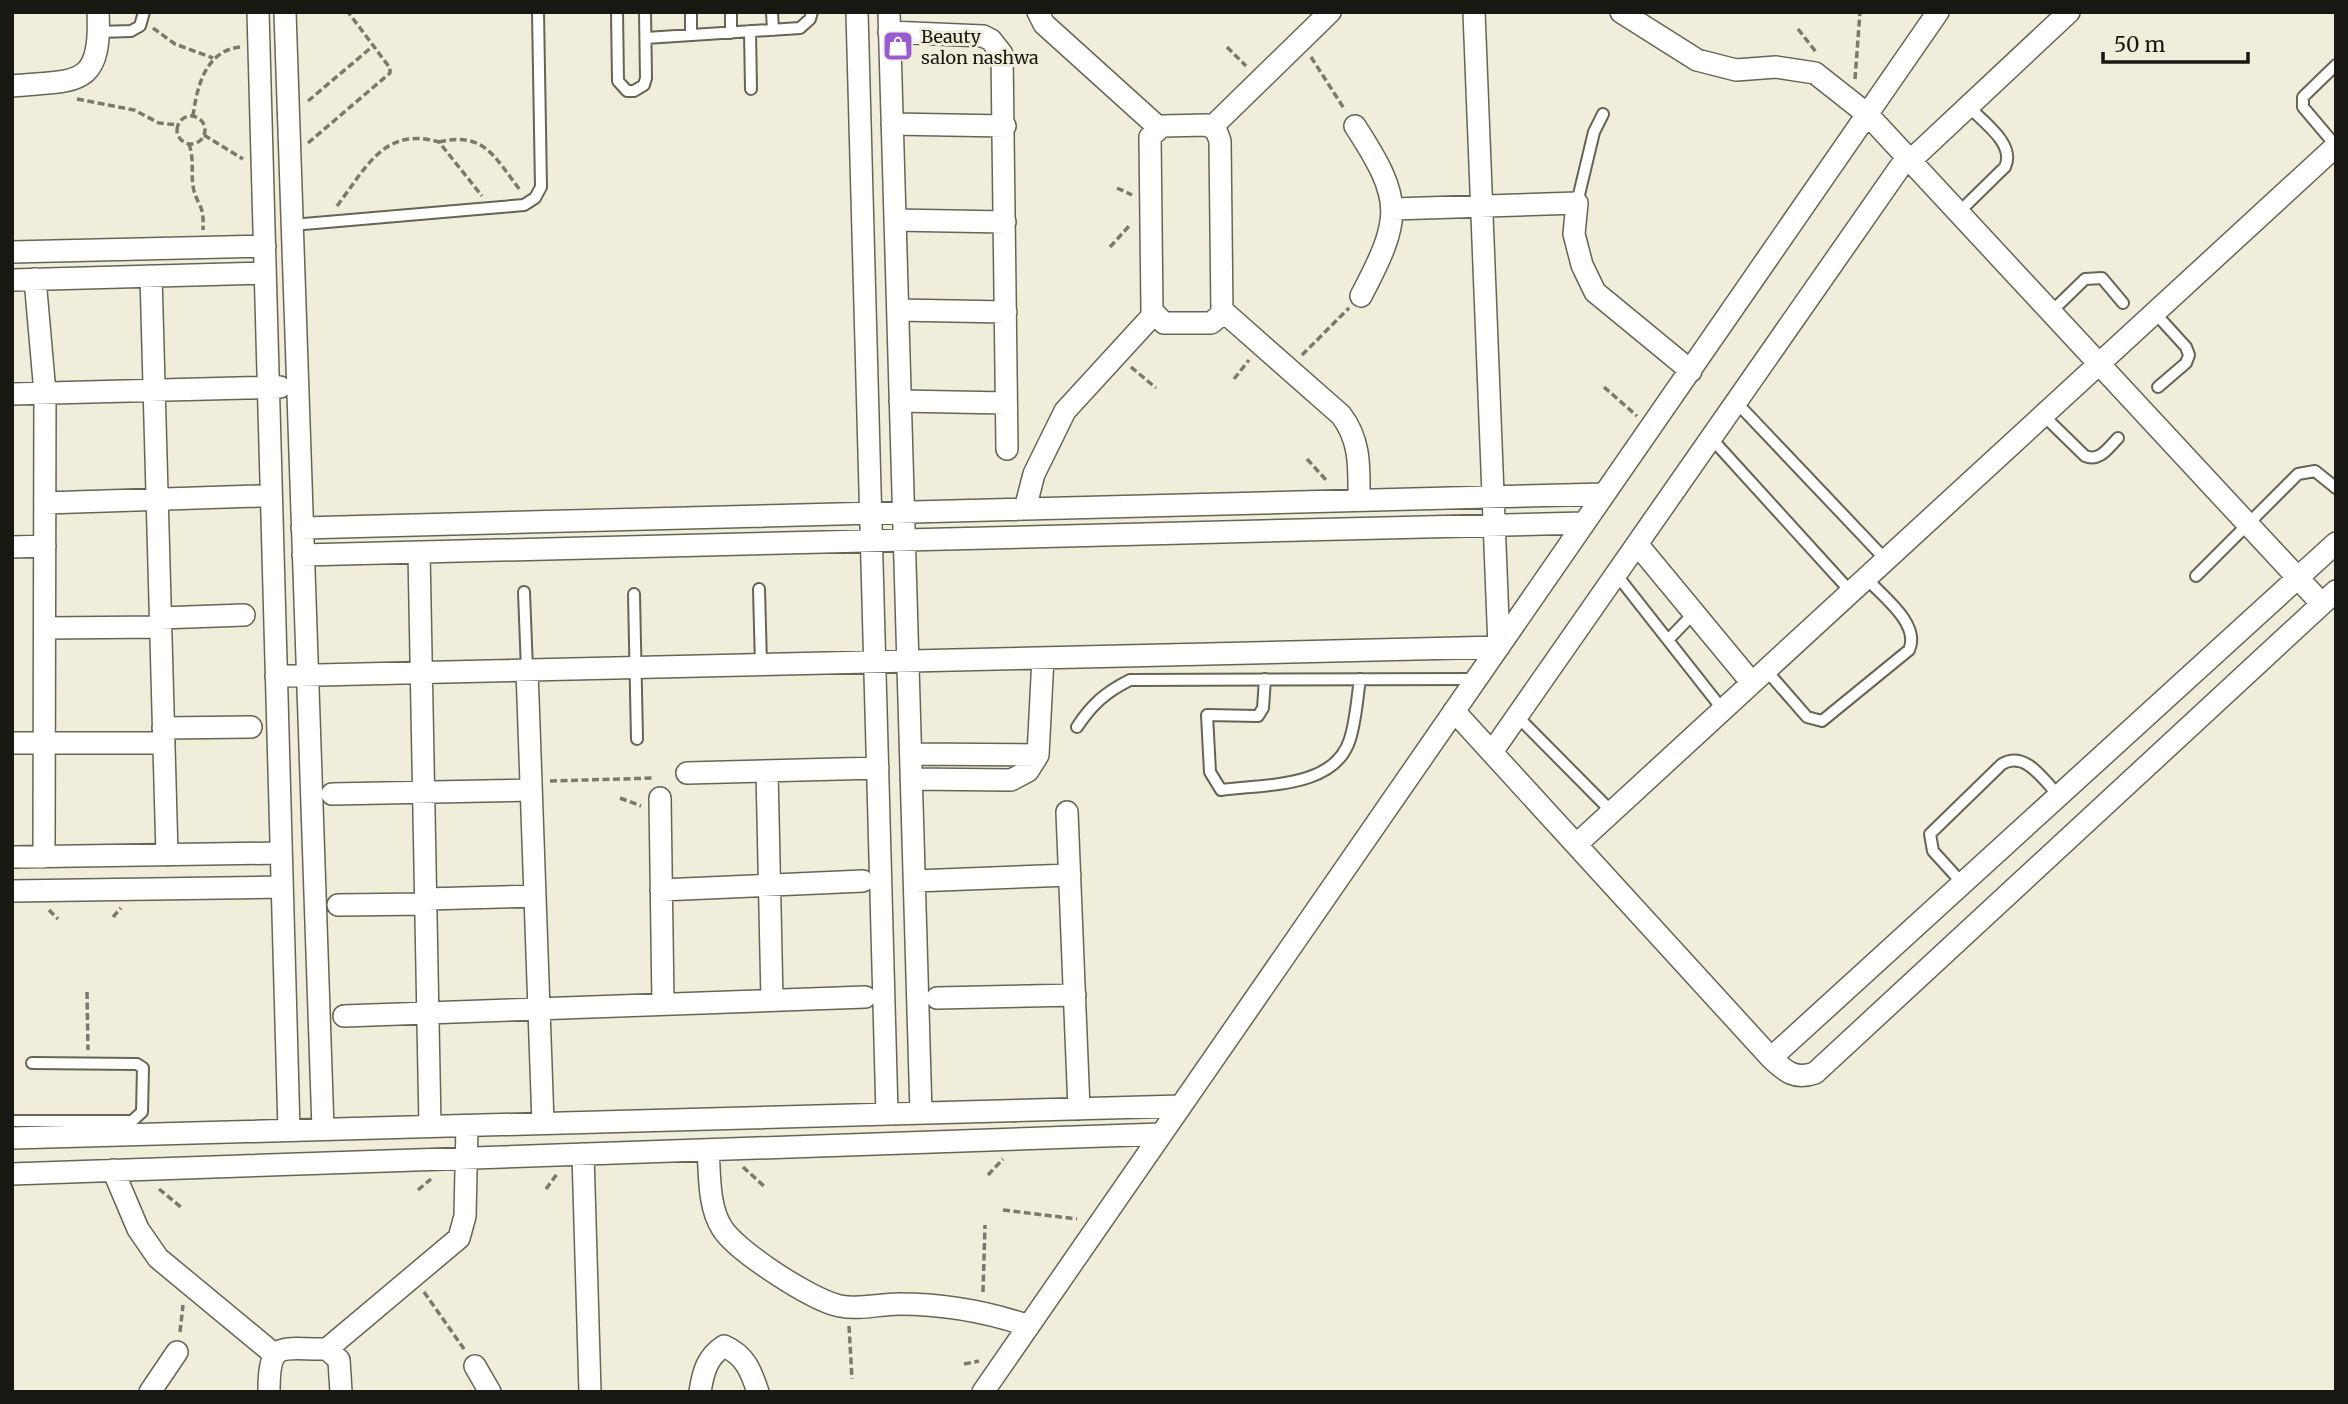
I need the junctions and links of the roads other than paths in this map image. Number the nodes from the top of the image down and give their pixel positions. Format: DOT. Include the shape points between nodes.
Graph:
graph roads {
  1 [pos="258,12"];
  2 [pos="285,12"];
  3 [pos="538,12"];
  4 [pos="617,12"];
  5 [pos="645,12"];
  6 [pos="691,12"];
  7 [pos="731,12"];
  8 [pos="772,12"];
  9 [pos="812,12"];
  10 [pos="857,12"];
  11 [pos="1038,12"];
  12 [pos="1330,12"];
  13 [pos="1474,12"];
  14 [pos="1621,12"];
  15 [pos="1938,12"];
  16 [pos="2069,12"];
  17 [pos="143,17"];
  18 [pos="99,22"];
  19 [pos="889,22"];
  20 [pos="773,30"];
  21 [pos="750,31"];
  22 [pos="731,33"];
  23 [pos="691,35"];
  24 [pos="646,38"];
  25 [pos="2336,65"];
  26 [pos="12,86"];
  27 [pos="751,89"];
  28 [pos="1968,106"];
  29 [pos="1860,108"];
  30 [pos="1603,114"];
  31 [pos="892,124"];
  32 [pos="1005,126"];
  33 [pos="1355,126"];
  34 [pos="1158,127"];
  35 [pos="1212,127"];
  36 [pos="2336,146"];
  37 [pos="1908,159"];
  38 [pos="894,172"];
  39 [pos="862,174"];
  40 [pos="1577,203"];
  41 [pos="1482,206"];
  42 [pos="1393,209"];
  43 [pos="1958,213"];
  44 [pos="895,220"];
  45 [pos="1005,222"];
  46 [pos="292,225"];
  47 [pos="265,246"];
  48 [pos="12,253"];
  49 [pos="265,272"];
  50 [pos="150,276"];
  51 [pos="12,279"];
  52 [pos="35,279"];
  53 [pos="1361,296"];
  54 [pos="2123,303"];
  55 [pos="898,310"];
  56 [pos="1223,311"];
  57 [pos="1006,312"];
  58 [pos="2051,312"];
  59 [pos="2155,313"];
  60 [pos="1153,315"];
  61 [pos="2099,364"];
  62 [pos="1691,371"];
  63 [pos="268,387"];
  64 [pos="297,387"];
  65 [pos="2158,387"];
  66 [pos="154,390"];
  67 [pos="45,393"];
  68 [pos="12,394"];
  69 [pos="900,401"];
  70 [pos="1737,402"];
  71 [pos="1006,403"];
  72 [pos="2043,415"];
  73 [pos="1711,438"];
  74 [pos="2118,438"];
  75 [pos="1007,449"];
  76 [pos="2336,488"];
  77 [pos="1604,494"];
  78 [pos="258,496"];
  79 [pos="1493,496"];
  80 [pos="157,499"];
  81 [pos="1359,499"];
  82 [pos="45,503"];
  83 [pos="1225,503"];
  84 [pos="1025,509"];
  85 [pos="904,512"];
  86 [pos="871,513"];
  87 [pos="1494,523"];
  88 [pos="1584,523"];
  89 [pos="2249,525"];
  90 [pos="302,528"];
  91 [pos="1227,530"];
  92 [pos="904,539"];
  93 [pos="872,540"];
  94 [pos="2336,543"];
  95 [pos="1637,544"];
  96 [pos="45,546"];
  97 [pos="12,547"];
  98 [pos="419,552"];
  99 [pos="303,555"];
  100 [pos="1886,560"];
  101 [pos="1616,574"];
  102 [pos="2196,576"];
  103 [pos="2298,579"];
  104 [pos="1859,585"];
  105 [pos="759,589"];
  106 [pos="524,592"];
  107 [pos="634,594"];
  108 [pos="2329,597"];
  109 [pos="1693,614"];
  110 [pos="244,615"];
  111 [pos="161,623"];
  112 [pos="45,628"];
  113 [pos="1668,640"];
  114 [pos="1499,647"];
  115 [pos="1043,658"];
  116 [pos="908,661"];
  117 [pos="875,662"];
  118 [pos="761,664"];
  119 [pos="636,668"];
  120 [pos="527,670"];
  121 [pos="421,673"];
  122 [pos="276,676"];
  123 [pos="307,676"];
  124 [pos="1759,677"];
  125 [pos="1265,679"];
  126 [pos="1360,679"];
  127 [pos="1476,679"];
  128 [pos="1723,710"];
  129 [pos="1454,711"];
  130 [pos="1517,716"];
  131 [pos="251,727"];
  132 [pos="1077,727"];
  133 [pos="164,736"];
  134 [pos="637,738"];
  135 [pos="12,743"];
  136 [pos="45,743"];
  137 [pos="1492,752"];
  138 [pos="911,754"];
  139 [pos="1038,755"];
  140 [pos="878,768"];
  141 [pos="767,771"];
  142 [pos="687,773"];
  143 [pos="911,779"];
  144 [pos="531,786"];
  145 [pos="658,788"];
  146 [pos="424,792"];
  147 [pos="332,794"];
  148 [pos="2060,797"];
  149 [pos="1068,812"];
  150 [pos="1612,812"];
  151 [pos="1578,843"];
  152 [pos="281,853"];
  153 [pos="167,855"];
  154 [pos="12,857"];
  155 [pos="44,857"];
  156 [pos="1070,875"];
  157 [pos="863,881"];
  158 [pos="915,881"];
  159 [pos="1963,884"];
  160 [pos="769,885"];
  161 [pos="282,887"];
  162 [pos="662,890"];
  163 [pos="12,891"];
  164 [pos="535,896"];
  165 [pos="426,901"];
  166 [pos="338,905"];
  167 [pos="1074,995"];
  168 [pos="865,997"];
  169 [pos="937,998"];
  170 [pos="772,1000"];
  171 [pos="663,1004"];
  172 [pos="539,1009"];
  173 [pos="428,1013"];
  174 [pos="344,1016"];
  175 [pos="286,1029"];
  176 [pos="319,1029"];
  177 [pos="1771,1058"];
  178 [pos="32,1063"];
  179 [pos="1181,1106"];
  180 [pos="1079,1109"];
  181 [pos="921,1113"];
  182 [pos="887,1114"];
  183 [pos="807,1116"];
  184 [pos="12,1121"];
  185 [pos="543,1124"];
  186 [pos="430,1126"];
  187 [pos="467,1126"];
  188 [pos="323,1129"];
  189 [pos="289,1130"];
  190 [pos="1161,1135"];
  191 [pos="12,1138"];
  192 [pos="806,1147"];
  193 [pos="708,1150"];
  194 [pos="583,1154"];
  195 [pos="466,1158"];
  196 [pos="113,1170"];
  197 [pos="12,1174"];
  198 [pos="1029,1326"];
  199 [pos="327,1349"];
  200 [pos="177,1352"];
  201 [pos="274,1354"];
  202 [pos="475,1366"];
  203 [pos="150,1392"];
  204 [pos="269,1392"];
  205 [pos="341,1392"];
  206 [pos="490,1392"];
  207 [pos="590,1392"];
  208 [pos="700,1392"];
  209 [pos="758,1392"];
  210 [pos="983,1392"];
  1 -- 47 [label="street"];
  2 -- 46 [label="street"];
  3 -- 46 [label="lane" via="541,187 530,203"];
  4 -- 24 [label="lane" via="618,81 627,91 644,85"];
  5 -- 24 [label="lane"];
  6 -- 23 [label="lane"];
  7 -- 22 [label="lane"];
  8 -- 20 [label="lane"];
  9 -- 20 [label="lane" via="800,28"];
  10 -- 39 [label="street"];
  11 -- 34 [label="street" via="1044,23"];
  12 -- 35 [label="street"];
  13 -- 41 [label="street"];
  14 -- 29 [label="street" via="1697,60 1736,69 1776,67 1815,74"];
  15 -- 29 [label="street"];
  16 -- 28 [label="street"];
  17 -- 18 [label="lane" via="131,31"];
  18 -- 26 [label="street" via="100,46 92,66 75,80"];
  19 -- 31 [label="street"];
  19 -- 32 [label="street" via="983,36 998,46 1004,63"];
  20 -- 21 [label="lane"];
  21 -- 22 [label="lane"];
  21 -- 27 [label="lane"];
  22 -- 23 [label="lane"];
  23 -- 24 [label="lane"];
  25 -- 36 [label="lane" via="2303,97 2303,107"];
  28 -- 37 [label="street"];
  28 -- 43 [label="lane" via="2008,149 2009,158"];
  29 -- 37 [label="street"];
  29 -- 62 [label="street"];
  30 -- 40 [label="lane" via="1594,132"];
  31 -- 32 [label="street"];
  31 -- 38 [label="street"];
  32 -- 45 [label="street"];
  33 -- 42 [label="street" via="1388,180"];
  34 -- 35 [label="street"];
  34 -- 60 [label="street" via="1149,141"];
  35 -- 56 [label="street" via="1220,141"];
  36 -- 59 [label="street"];
  37 -- 43 [label="street"];
  37 -- 70 [label="street"];
  38 -- 39 [label="street"];
  38 -- 44 [label="street"];
  39 -- 86 [label="street"];
  40 -- 41 [label="street"];
  40 -- 62 [label="street" via="1574,234 1595,292"];
  41 -- 42 [label="street"];
  41 -- 79 [label="street"];
  42 -- 53 [label="street" via="1390,238"];
  43 -- 58 [label="street"];
  44 -- 45 [label="street"];
  44 -- 55 [label="street"];
  45 -- 57 [label="street"];
  46 -- 64 [label="street"];
  47 -- 48 [label="street"];
  47 -- 49 [label="street"];
  49 -- 50 [label="street"];
  49 -- 63 [label="street"];
  50 -- 52 [label="street"];
  50 -- 66 [label="street"];
  51 -- 52 [label="street"];
  52 -- 67 [label="street"];
  54 -- 58 [label="lane" via="2102,278 2092,277"];
  55 -- 57 [label="street"];
  55 -- 69 [label="street"];
  56 -- 60 [label="street" via="1211,323 1164,323"];
  56 -- 81 [label="street" via="1350,427 1359,457"];
  57 -- 71 [label="street"];
  58 -- 61 [label="street"];
  59 -- 61 [label="street"];
  59 -- 65 [label="lane" via="2189,355"];
  60 -- 84 [label="street" via="1065,411 1038,463"];
  61 -- 72 [label="street"];
  61 -- 89 [label="street"];
  62 -- 77 [label="street"];
  63 -- 64 [label="street"];
  63 -- 66 [label="street"];
  63 -- 122 [label="street"];
  64 -- 90 [label="street"];
  66 -- 67 [label="street"];
  66 -- 80 [label="street"];
  67 -- 68 [label="street"];
  67 -- 82 [label="street"];
  69 -- 71 [label="street"];
  69 -- 85 [label="street"];
  70 -- 73 [label="street"];
  70 -- 100 [label="lane"];
  71 -- 75 [label="street"];
  72 -- 74 [label="lane" via="2092,459"];
  72 -- 100 [label="street"];
  73 -- 95 [label="street"];
  73 -- 104 [label="lane"];
  76 -- 89 [label="lane" via="2323,474 2298,474"];
  77 -- 79 [label="street"];
  77 -- 88 [label="street"];
  78 -- 80 [label="street"];
  79 -- 81 [label="street"];
  79 -- 87 [label="street"];
  80 -- 82 [label="street"];
  80 -- 111 [label="street"];
  81 -- 83 [label="street"];
  82 -- 96 [label="street"];
  83 -- 84 [label="street"];
  83 -- 91 [label="street"];
  84 -- 85 [label="street"];
  85 -- 86 [label="street"];
  85 -- 92 [label="street"];
  86 -- 90 [label="street"];
  86 -- 93 [label="street"];
  87 -- 88 [label="street"];
  87 -- 91 [label="street"];
  87 -- 114 [label="street"];
  88 -- 114 [label="street"];
  89 -- 102 [label="lane"];
  89 -- 103 [label="street"];
  90 -- 99 [label="street"];
  91 -- 92 [label="street"];
  92 -- 93 [label="street"];
  92 -- 116 [label="street"];
  93 -- 98 [label="street"];
  93 -- 117 [label="street"];
  94 -- 103 [label="street"];
  95 -- 101 [label="street"];
  95 -- 109 [label="street"];
  96 -- 97 [label="street"];
  96 -- 112 [label="street"];
  98 -- 99 [label="street"];
  98 -- 121 [label="street"];
  99 -- 123 [label="street"];
  100 -- 104 [label="street"];
  101 -- 113 [label="lane"];
  101 -- 130 [label="street"];
  103 -- 108 [label="street"];
  103 -- 148 [label="street"];
  104 -- 124 [label="street"];
  104 -- 124 [label="lane" via="1909,626 1913,634 1909,650 1822,721 1807,718"];
  105 -- 118 [label="lane"];
  106 -- 120 [label="lane"];
  107 -- 119 [label="lane"];
  108 -- 177 [label="street" via="1815,1073 1790,1075"];
  109 -- 113 [label="lane"];
  109 -- 124 [label="street"];
  110 -- 111 [label="street"];
  111 -- 112 [label="street"];
  111 -- 133 [label="street"];
  112 -- 136 [label="street"];
  113 -- 128 [label="lane"];
  114 -- 115 [label="street"];
  114 -- 127 [label="street"];
  115 -- 116 [label="street"];
  115 -- 139 [label="street"];
  116 -- 117 [label="street"];
  116 -- 138 [label="street"];
  117 -- 118 [label="street"];
  117 -- 140 [label="street"];
  118 -- 119 [label="street"];
  119 -- 120 [label="street"];
  119 -- 134 [label="lane"];
  120 -- 121 [label="street"];
  120 -- 144 [label="street"];
  121 -- 123 [label="street"];
  121 -- 146 [label="street"];
  122 -- 123 [label="street"];
  122 -- 152 [label="street"];
  123 -- 176 [label="street"];
  124 -- 128 [label="street"];
  125 -- 126 [label="lane"];
  125 -- 126 [label="lane" via="1258,716 1207,715 1210,772 1221,790 1315,777 1330,768 1350,740"];
  125 -- 132 [label="lane" via="1130,680 1090,707"];
  126 -- 127 [label="lane"];
  127 -- 129 [label="street"];
  128 -- 150 [label="street"];
  129 -- 137 [label="street"];
  129 -- 179 [label="street"];
  130 -- 137 [label="street"];
  130 -- 150 [label="lane"];
  131 -- 133 [label="street"];
  133 -- 136 [label="street"];
  133 -- 153 [label="street"];
  135 -- 136 [label="street"];
  136 -- 155 [label="street"];
  137 -- 151 [label="street"];
  138 -- 139 [label="street"];
  138 -- 143 [label="street"];
  139 -- 143 [label="street" via="1028,771 1011,780"];
  140 -- 141 [label="street"];
  140 -- 182 [label="street"];
  141 -- 142 [label="street"];
  141 -- 160 [label="street"];
  143 -- 158 [label="street"];
  144 -- 146 [label="street"];
  144 -- 164 [label="street"];
  145 -- 162 [label="street"];
  146 -- 147 [label="street"];
  146 -- 165 [label="street"];
  148 -- 159 [label="street"];
  148 -- 159 [label="lane" via="2025,761 2002,764 1930,834 1933,850"];
  149 -- 156 [label="street"];
  150 -- 151 [label="street"];
  151 -- 177 [label="street"];
  152 -- 153 [label="street"];
  152 -- 161 [label="street"];
  153 -- 155 [label="street"];
  154 -- 155 [label="street"];
  156 -- 158 [label="street"];
  156 -- 167 [label="street"];
  157 -- 160 [label="street"];
  158 -- 181 [label="street"];
  159 -- 177 [label="street"];
  160 -- 162 [label="street"];
  160 -- 170 [label="street"];
  161 -- 163 [label="street"];
  161 -- 175 [label="street"];
  162 -- 171 [label="street"];
  164 -- 165 [label="street"];
  164 -- 172 [label="street"];
  165 -- 166 [label="street"];
  165 -- 173 [label="street"];
  167 -- 169 [label="street"];
  167 -- 180 [label="street"];
  168 -- 170 [label="street"];
  170 -- 171 [label="street"];
  171 -- 172 [label="street"];
  172 -- 173 [label="street"];
  172 -- 185 [label="street"];
  173 -- 174 [label="street"];
  173 -- 186 [label="street"];
  175 -- 176 [label="street"];
  175 -- 189 [label="street"];
  176 -- 188 [label="street"];
  178 -- 184 [label="lane" via="130,1062 143,1068 143,1108 132,1121"];
  179 -- 180 [label="street"];
  179 -- 190 [label="street"];
  180 -- 181 [label="street"];
  181 -- 182 [label="street"];
  182 -- 183 [label="street"];
  183 -- 185 [label="street"];
  183 -- 192 [label="street"];
  185 -- 187 [label="street"];
  186 -- 187 [label="street"];
  186 -- 188 [label="street"];
  187 -- 195 [label="street"];
  188 -- 189 [label="street"];
  189 -- 191 [label="street"];
  190 -- 192 [label="street"];
  190 -- 198 [label="street"];
  192 -- 193 [label="street"];
  193 -- 194 [label="street"];
  193 -- 198 [label="street" via="714,1209 721,1227 733,1242 815,1298 847,1307 940,1304 982,1310"];
  194 -- 195 [label="street"];
  194 -- 207 [label="street"];
  195 -- 196 [label="street"];
  195 -- 199 [label="street" via="464,1227 459,1238"];
  196 -- 197 [label="street"];
  196 -- 201 [label="street" via="146,1245"];
  198 -- 210 [label="street"];
  199 -- 201 [label="street"];
  199 -- 205 [label="street" via="339,1360"];
  200 -- 203 [label="street"];
  201 -- 204 [label="street" via="269,1362"];
  202 -- 206 [label="street"];
  208 -- 209 [label="street" via="712,1354 724,1346 738,1352 751,1370"];
}
